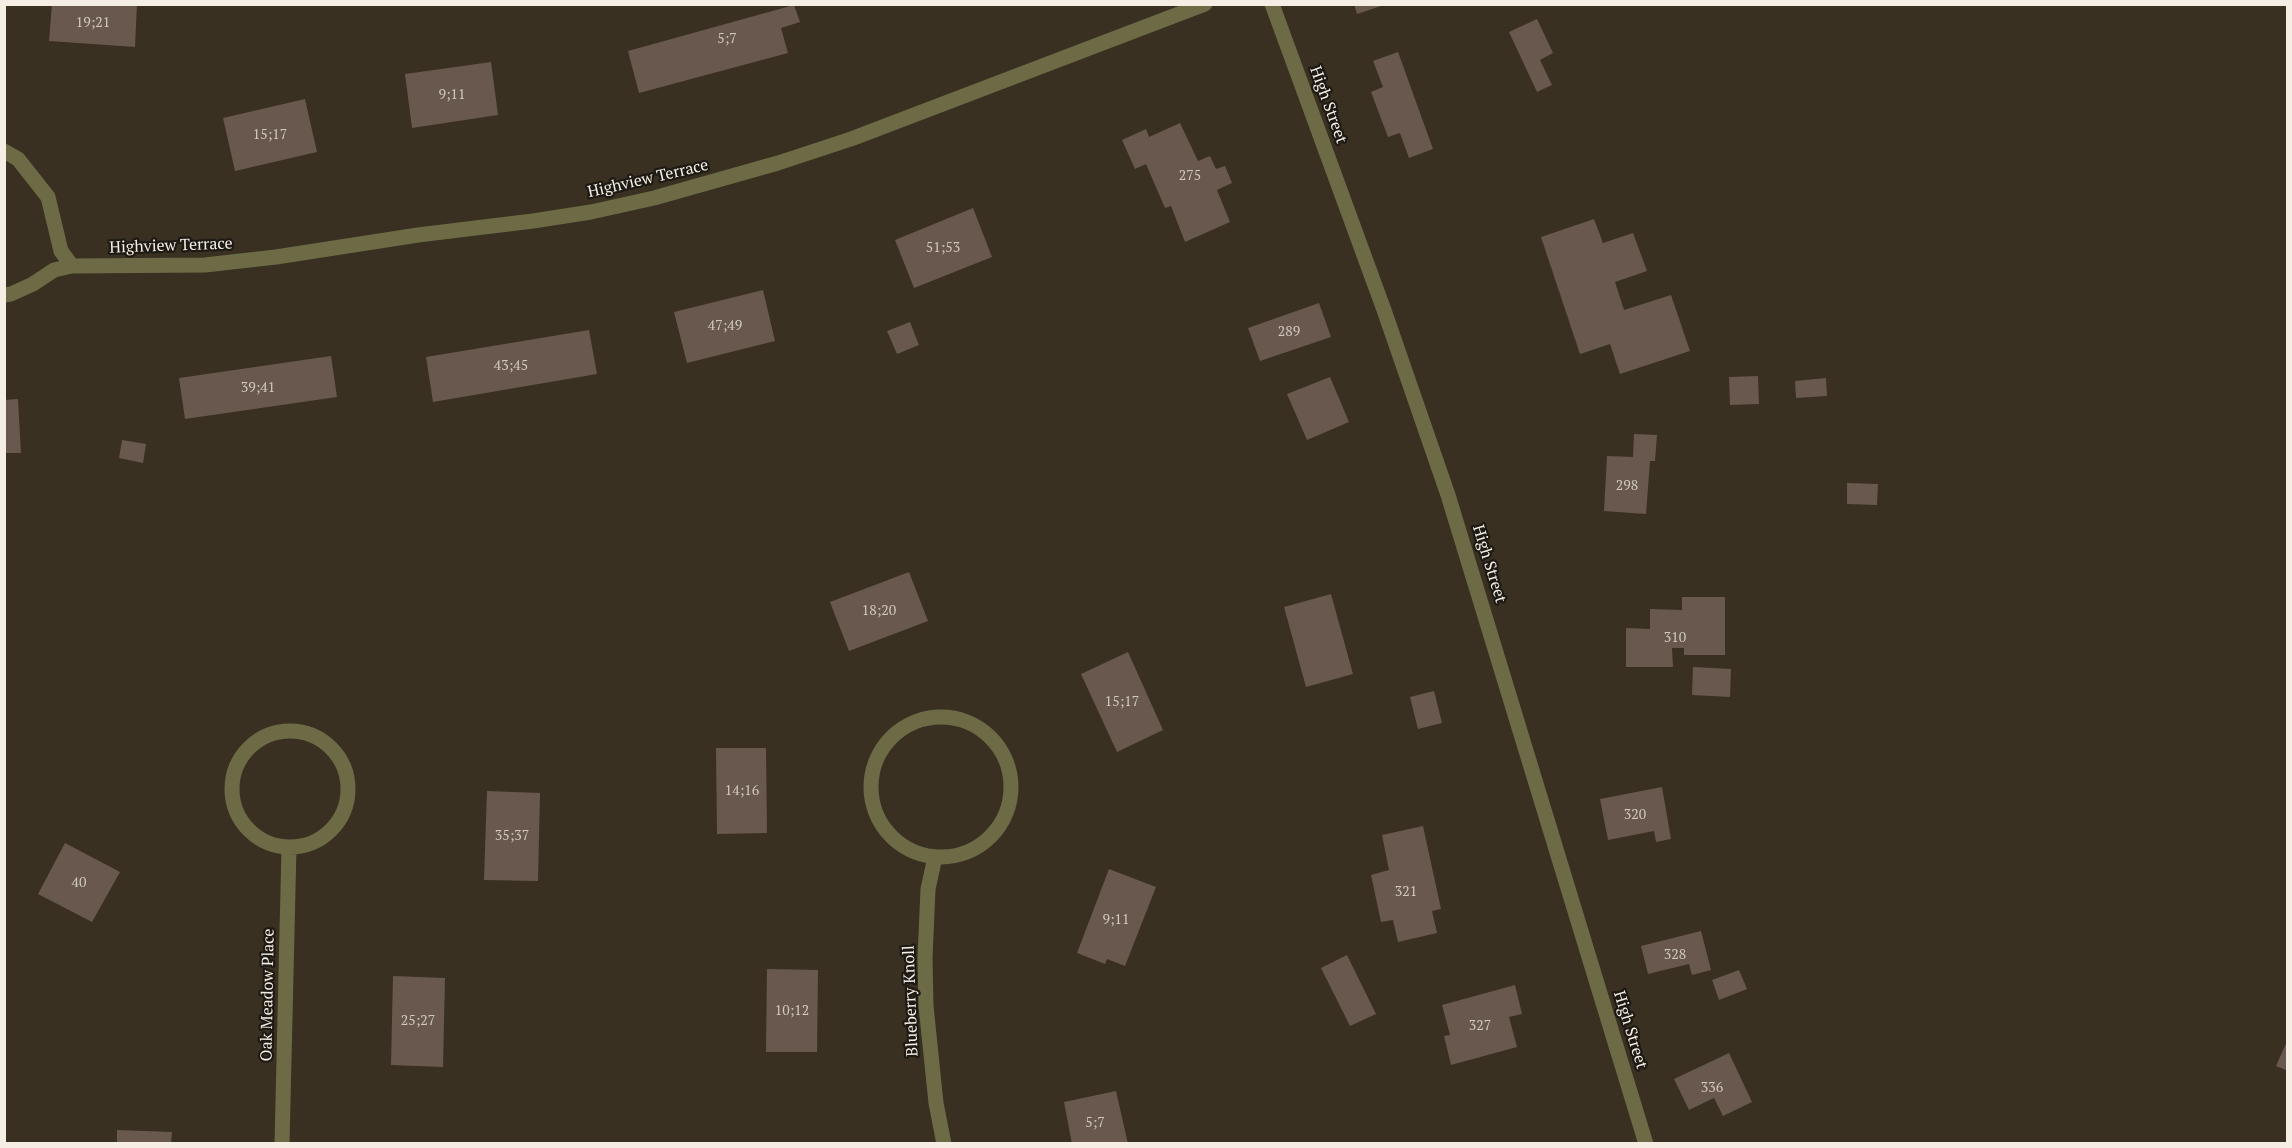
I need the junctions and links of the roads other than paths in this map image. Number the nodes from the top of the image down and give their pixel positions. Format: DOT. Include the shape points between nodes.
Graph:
graph roads {
  1 [pos="1205,4"];
  2 [pos="1272,4"];
  3 [pos="4,151"];
  4 [pos="72,266"];
  5 [pos="4,295"];
  6 [pos="289,848"];
  7 [pos="935,857"];
  8 [pos="282,1143"];
  9 [pos="944,1143"];
  10 [pos="1646,1143"];
  1 -- 4 [label="street, Highview Terrace" via="850,139 654,198 591,212 276,257 205,265"];
  2 -- 10 [label="street, High Street" via="1448,495"];
  3 -- 4 [label="street" via="18,159 48,197 62,251"];
  4 -- 5 [label="street, Highview Terrace" via="54,270 33,284"];
  6 -- 6 [label="street" via="311,843 330,831 343,813 348,790 344,768 332,749 313,735 291,730 268,734 249,747 236,765 231,787 236,810 247,829 266,842"];
  6 -- 8 [label="street, Oak Meadow Place"];
  7 -- 7 [label="street" via="911,851 884,829 873,804 872,775 888,741 901,729 919,720 960,719 987,734 999,748 1009,769 1011,792 1007,812 989,839 971,851"];
  7 -- 9 [label="street, Blueberry Knoll" via="928,889 925,958 936,1104"];
}
